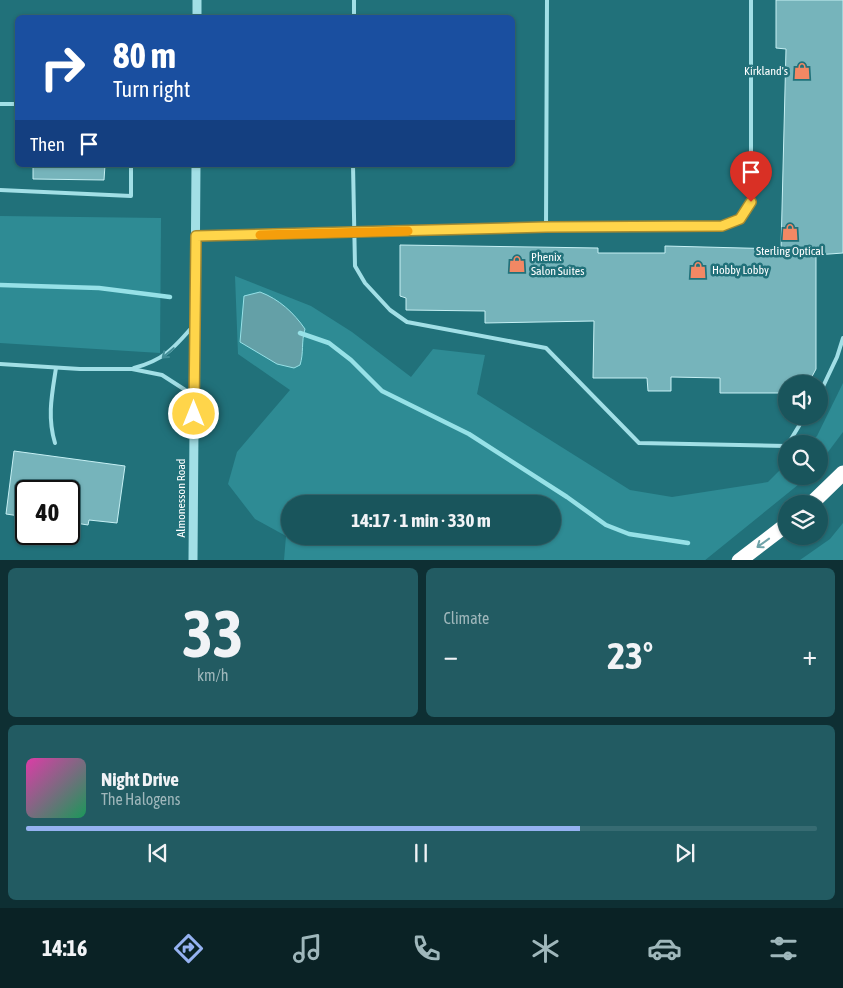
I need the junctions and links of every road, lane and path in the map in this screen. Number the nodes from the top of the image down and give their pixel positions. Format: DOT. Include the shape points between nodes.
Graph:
graph roads {
  1 [pos="197,0"];
  2 [pos="354,0"];
  3 [pos="547,0"];
  4 [pos="751,0"];
  5 [pos="197,15"];
  6 [pos="354,15"];
  7 [pos="0,104"];
  8 [pos="15,104"];
  9 [pos="0,110"];
  10 [pos="131,167"];
  11 [pos="196,167"];
  12 [pos="353,167"];
  13 [pos="0,190"];
  14 [pos="546,227"];
  15 [pos="354,232"];
  16 [pos="196,236"];
  17 [pos="195,324"];
  18 [pos="843,338"];
  19 [pos="0,364"];
  20 [pos="56,368"];
  21 [pos="132,369"];
  22 [pos="828,376"];
  23 [pos="194,396"];
  24 [pos="55,443"];
  25 [pos="778,445"];
  26 [pos="843,473"];
  27 [pos="821,495"];
  28 [pos="778,531"];
  29 [pos="194,560"];
  30 [pos="739,560"];
  1 -- 5 [label="street"];
  2 -- 6 [label="lane"];
  3 -- 14 [label="lane"];
  4 -- 14 [label="lane" via="751,202 740,219 722,226"];
  7 -- 8 [label="lane"];
  7 -- 9 [label="lane"];
  10 -- 13 [label="lane" via="131,196"];
  11 -- 16 [label="street, Almonesson Road"];
  12 -- 15 [label="lane"];
  14 -- 15 [label="lane"];
  15 -- 16 [label="lane"];
  15 -- 25 [label="lane" via="355,266 365,283 396,316 407,322 546,348 640,443"];
  16 -- 17 [label="street, Almonesson Road"];
  17 -- 21 [label="lane, one-way" via="159,360"];
  17 -- 23 [label="street, Almonesson Road"];
  18 -- 22 [label="lane"];
  19 -- 20 [label="lane"];
  20 -- 21 [label="lane"];
  20 -- 24 [label="lane" via="50,407 50,429"];
  21 -- 23 [label="lane" via="162,375"];
  23 -- 29 [label="street, Almonesson Road"];
  26 -- 27 [label="highway"];
  28 -- 30 [label="highway, one-way"];
}
